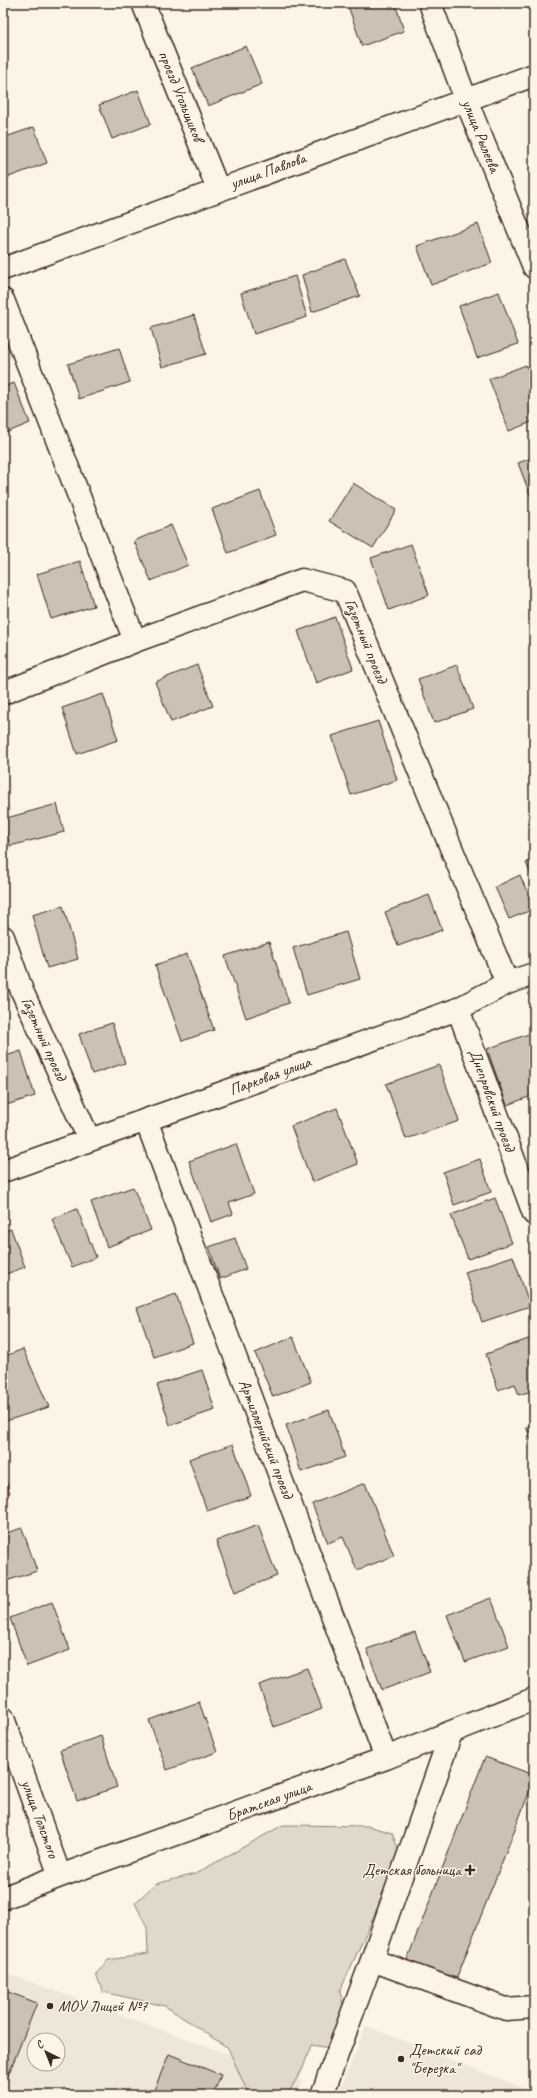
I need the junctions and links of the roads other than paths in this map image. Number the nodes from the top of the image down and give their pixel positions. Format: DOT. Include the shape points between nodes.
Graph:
graph roads {
  1 [pos="143,3"];
  2 [pos="430,3"];
  3 [pos="534,75"];
  4 [pos="466,100"];
  5 [pos="218,189"];
  6 [pos="534,267"];
  7 [pos="3,269"];
  8 [pos="3,300"];
  9 [pos="135,641"];
  10 [pos="3,693"];
  11 [pos="3,937"];
  12 [pos="534,974"];
  13 [pos="507,983"];
  14 [pos="458,1009"];
  15 [pos="146,1120"];
  16 [pos="89,1139"];
  17 [pos="3,1171"];
  18 [pos="534,1214"];
  19 [pos="534,1699"];
  20 [pos="3,1718"];
  21 [pos="451,1733"];
  22 [pos="386,1758"];
  23 [pos="60,1876"];
  24 [pos="3,1898"];
  25 [pos="372,1960"];
  26 [pos="534,2007"];
  27 [pos="322,2095"];
  1 -- 5 [label="street, проезд Угольщиков"];
  2 -- 4 [label="street, улица Рылеева"];
  3 -- 4 [label="street, улица Павлова"];
  4 -- 5 [label="street, улица Павлова"];
  4 -- 6 [label="street, улица Рылеева"];
  5 -- 7 [label="street, улица Павлова"];
  8 -- 9 [label="street"];
  9 -- 10 [label="street, Газетный проезд"];
  9 -- 13 [label="street, Газетный проезд" via="302,580 345,591"];
  11 -- 16 [label="street, Газетный проезд" via="22,991"];
  12 -- 13 [label="street, Парковая улица"];
  13 -- 14 [label="street, Парковая улица"];
  14 -- 15 [label="street, Парковая улица"];
  14 -- 18 [label="street, Днепровский проезд"];
  15 -- 16 [label="street, Парковая улица"];
  15 -- 22 [label="street, Артиллерийский проезд"];
  16 -- 17 [label="street, Парковая улица"];
  19 -- 21 [label="street, Братская улица"];
  20 -- 23 [label="street, улица Толстого"];
  21 -- 22 [label="street, Братская улица"];
  21 -- 25 [label="street"];
  22 -- 23 [label="street, Братская улица"];
  23 -- 24 [label="street, Братская улица"];
  25 -- 26 [label="street" via="506,2009"];
  25 -- 27 [label="street"];
}
